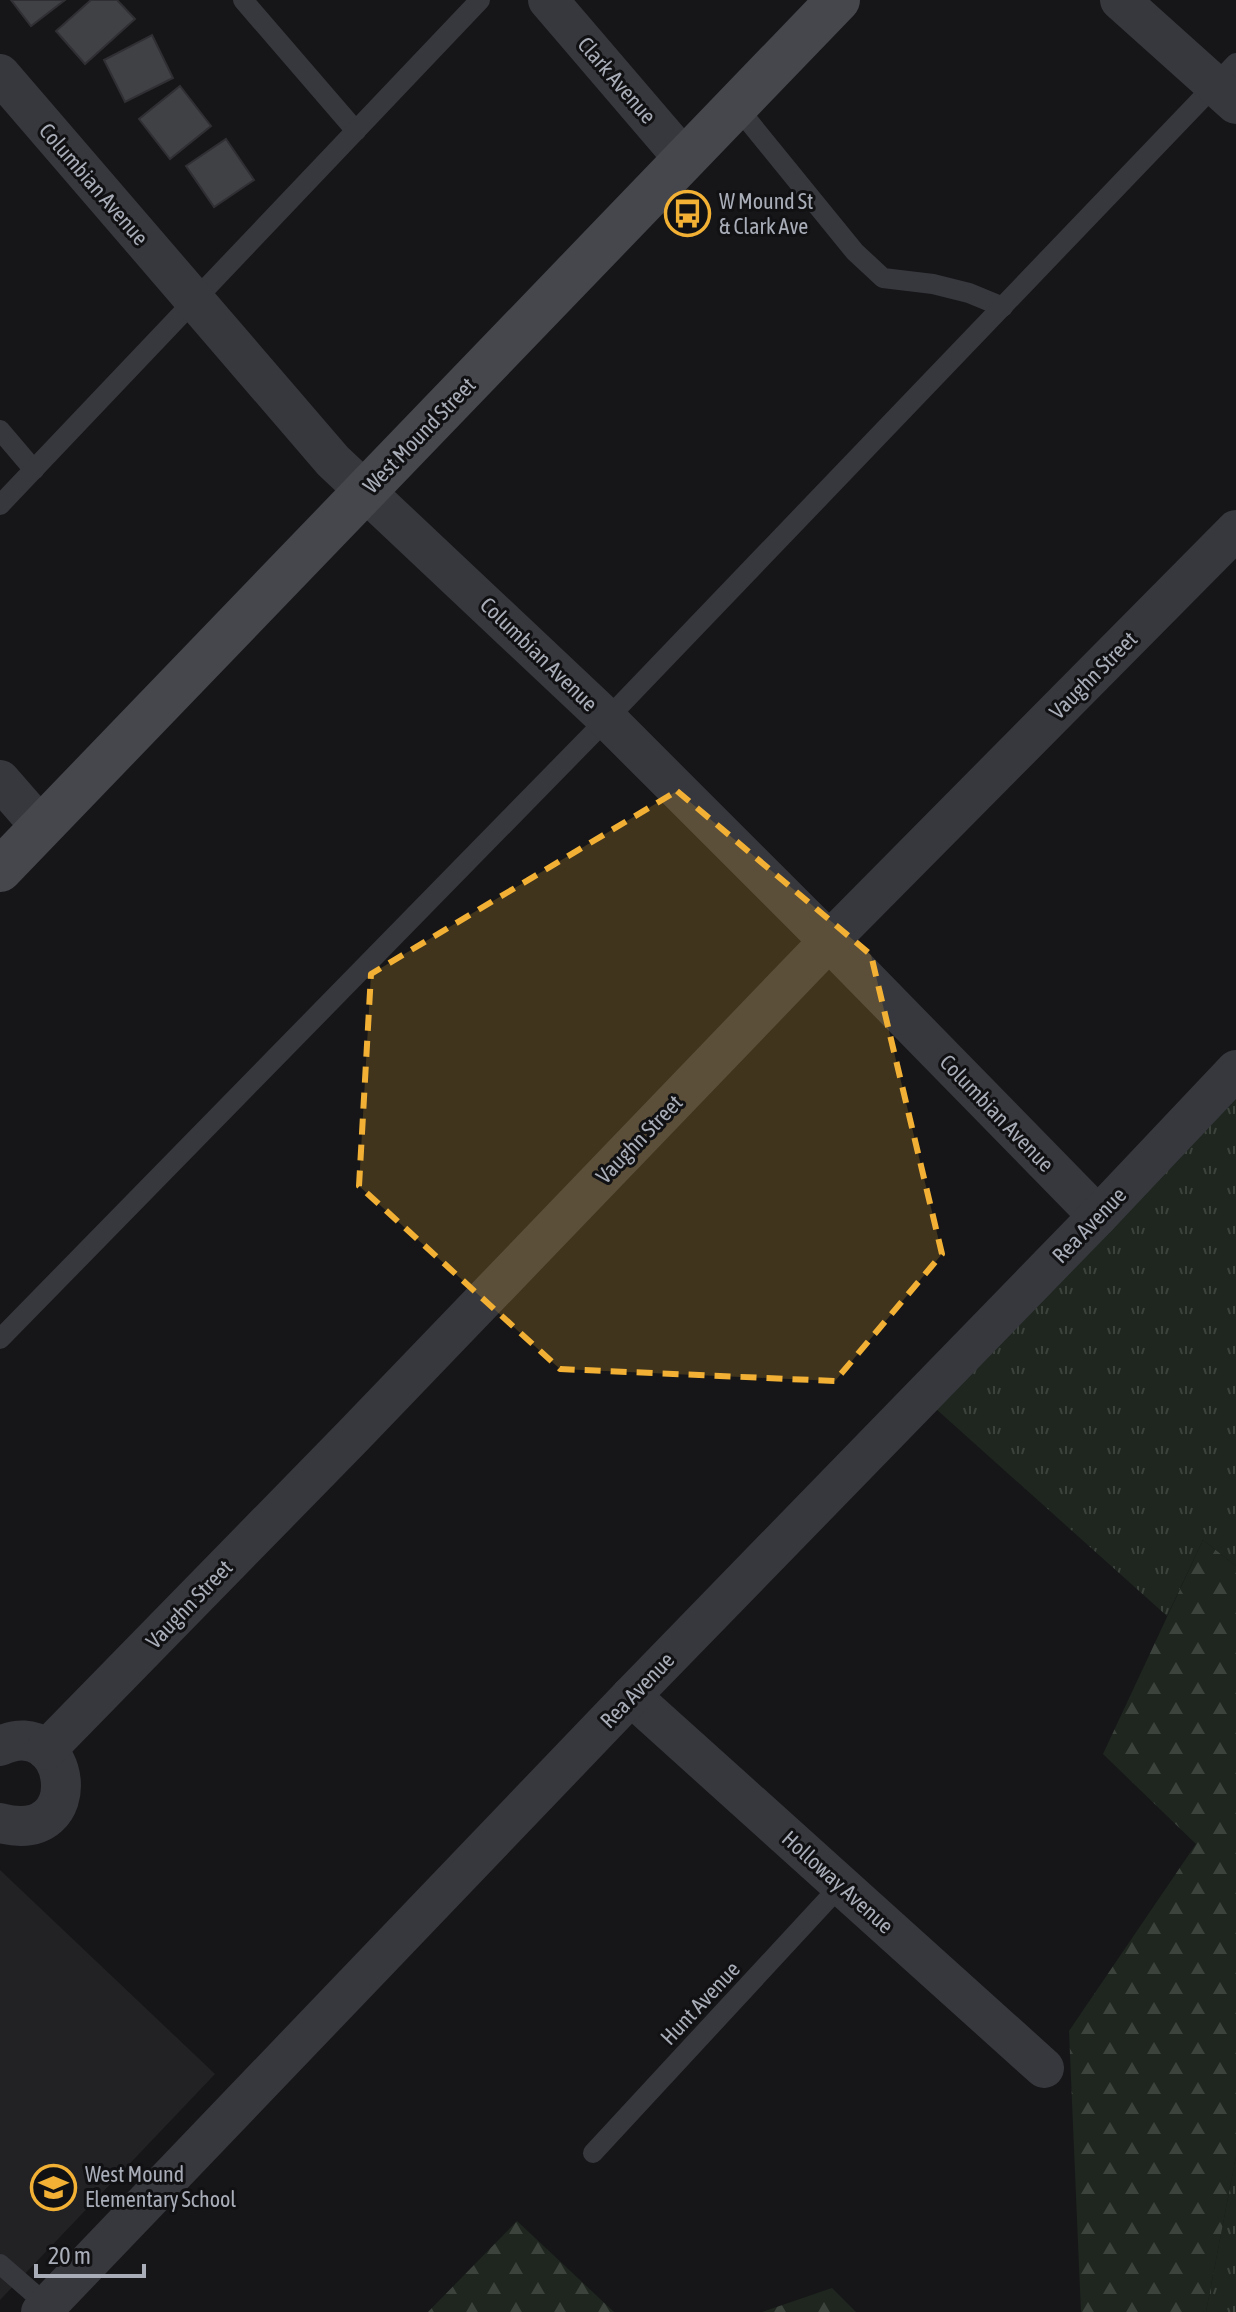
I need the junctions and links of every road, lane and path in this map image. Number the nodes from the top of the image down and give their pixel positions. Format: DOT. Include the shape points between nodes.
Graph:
graph roads {
  1 [pos="243,0"];
  2 [pos="480,0"];
  3 [pos="548,0"];
  4 [pos="838,0"];
  5 [pos="1120,0"];
  6 [pos="0,74"];
  7 [pos="1229,84"];
  8 [pos="737,107"];
  9 [pos="356,131"];
  10 [pos="685,160"];
  11 [pos="196,302"];
  12 [pos="1003,307"];
  13 [pos="0,430"];
  14 [pos="34,470"];
  15 [pos="363,492"];
  16 [pos="0,505"];
  17 [pos="1236,530"];
  18 [pos="607,719"];
  19 [pos="0,780"];
  20 [pos="41,827"];
  21 [pos="0,870"];
  22 [pos="829,941"];
  23 [pos="1236,1070"];
  24 [pos="1098,1216"];
  25 [pos="0,1339"];
  26 [pos="631,1696"];
  27 [pos="0,1746"];
  28 [pos="46,1750"];
  29 [pos="0,1823"];
  30 [pos="841,1885"];
  31 [pos="1044,2068"];
  32 [pos="593,2153"];
  33 [pos="0,2264"];
  34 [pos="44,2309"];
  1 -- 9 [label="lane"];
  2 -- 9 [label="lane"];
  3 -- 10 [label="street, Clark Avenue"];
  4 -- 8 [label="street, West Mound Street"];
  5 -- 7 [label="street"];
  6 -- 11 [label="street, Columbian Avenue"];
  7 -- 12 [label="lane"];
  8 -- 10 [label="street, West Mound Street"];
  8 -- 12 [label="lane" via="855,252 883,278 933,284"];
  9 -- 11 [label="lane"];
  10 -- 15 [label="street, West Mound Street"];
  11 -- 14 [label="lane"];
  11 -- 15 [label="street, Columbian Avenue"];
  12 -- 18 [label="lane"];
  13 -- 14 [label="lane"];
  14 -- 16 [label="lane"];
  15 -- 18 [label="street, Columbian Avenue"];
  15 -- 20 [label="street, West Mound Street"];
  17 -- 22 [label="street, Vaughn Street"];
  18 -- 22 [label="street, Columbian Avenue"];
  18 -- 25 [label="lane"];
  19 -- 20 [label="street"];
  20 -- 21 [label="street, West Mound Street"];
  22 -- 24 [label="street, Columbian Avenue"];
  22 -- 28 [label="street, Vaughn Street"];
  23 -- 24 [label="street, Rea Avenue"];
  24 -- 26 [label="street, Rea Avenue"];
  26 -- 30 [label="street, Holloway Avenue"];
  26 -- 34 [label="street, Rea Avenue"];
  27 -- 28 [label="street" via="19,1740"];
  28 -- 29 [label="street" via="61,1773 59,1801 51,1813 27,1826"];
  30 -- 31 [label="street, Holloway Avenue"];
  30 -- 32 [label="lane, Hunt Avenue"];
  33 -- 34 [label="lane"];
}
